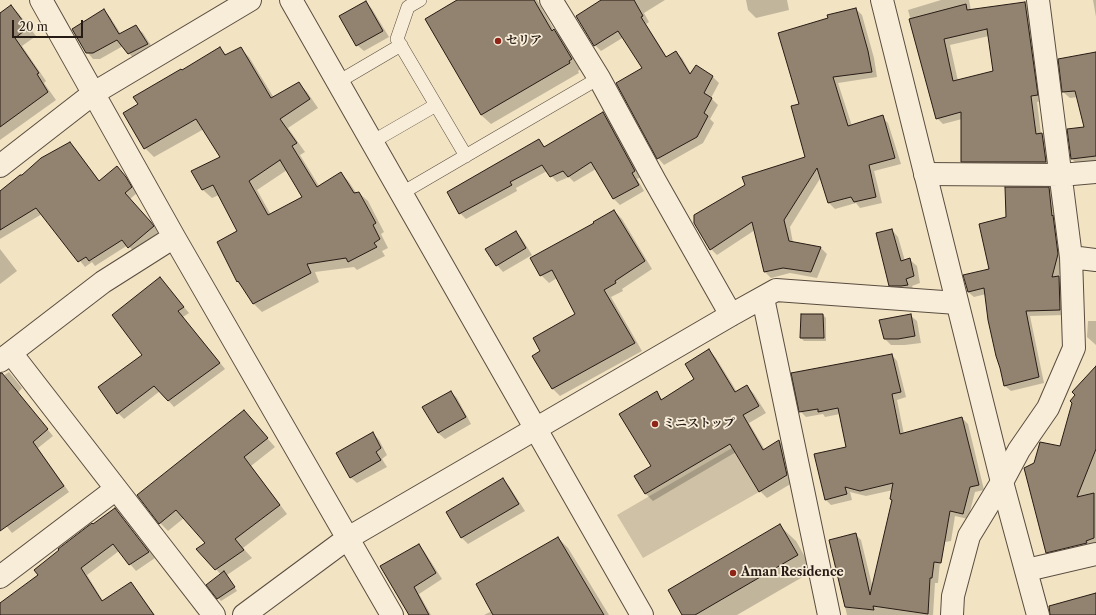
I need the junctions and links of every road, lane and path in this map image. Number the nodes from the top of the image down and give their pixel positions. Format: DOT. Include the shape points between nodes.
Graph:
graph roads {
  1 [pos="41,0"];
  2 [pos="250,0"];
  3 [pos="291,0"];
  4 [pos="420,0"];
  5 [pos="551,0"];
  6 [pos="882,0"];
  7 [pos="1038,0"];
  8 [pos="401,45"];
  9 [pos="599,78"];
  10 [pos="338,82"];
  11 [pos="94,93"];
  12 [pos="436,105"];
  13 [pos="372,142"];
  14 [pos="466,156"];
  15 [pos="0,166"];
  16 [pos="1096,172"];
  17 [pos="925,174"];
  18 [pos="1061,175"];
  19 [pos="402,193"];
  20 [pos="174,237"];
  21 [pos="1071,257"];
  22 [pos="1096,260"];
  23 [pos="763,298"];
  24 [pos="957,303"];
  25 [pos="731,315"];
  26 [pos="5,357"];
  27 [pos="536,428"];
  28 [pos="1002,482"];
  29 [pos="116,488"];
  30 [pos="348,538"];
  31 [pos="1096,554"];
  32 [pos="1027,570"];
  33 [pos="0,577"];
  34 [pos="214,615"];
  35 [pos="244,615"];
  36 [pos="392,615"];
  37 [pos="642,615"];
  38 [pos="830,615"];
  39 [pos="952,615"];
  40 [pos="1038,615"];
  1 -- 11 [label="street"];
  2 -- 11 [label="street"];
  3 -- 10 [label="street"];
  4 -- 8 [label="lane" via="408,7 397,38"];
  5 -- 9 [label="street"];
  6 -- 17 [label="street"];
  7 -- 18 [label="street"];
  8 -- 10 [label="lane"];
  8 -- 12 [label="lane"];
  9 -- 14 [label="lane"];
  9 -- 25 [label="street"];
  10 -- 13 [label="street"];
  11 -- 15 [label="street"];
  11 -- 20 [label="street"];
  12 -- 13 [label="lane"];
  12 -- 14 [label="lane"];
  13 -- 19 [label="street"];
  14 -- 19 [label="lane"];
  16 -- 18 [label="street"];
  17 -- 18 [label="street"];
  17 -- 24 [label="street"];
  18 -- 21 [label="street"];
  19 -- 27 [label="street"];
  20 -- 26 [label="street" via="103,282"];
  20 -- 30 [label="street"];
  21 -- 22 [label="street"];
  21 -- 28 [label="street" via="1074,348 1048,408 1019,450"];
  23 -- 24 [label="street" via="776,290"];
  23 -- 25 [label="street"];
  23 -- 38 [label="street"];
  24 -- 28 [label="street"];
  25 -- 27 [label="street"];
  26 -- 29 [label="street"];
  27 -- 30 [label="street"];
  27 -- 37 [label="street"];
  28 -- 32 [label="street"];
  28 -- 39 [label="street" via="970,536 953,596"];
  29 -- 33 [label="street"];
  29 -- 34 [label="street"];
  30 -- 35 [label="street"];
  30 -- 36 [label="street"];
  31 -- 32 [label="street"];
  32 -- 40 [label="street"];
}
